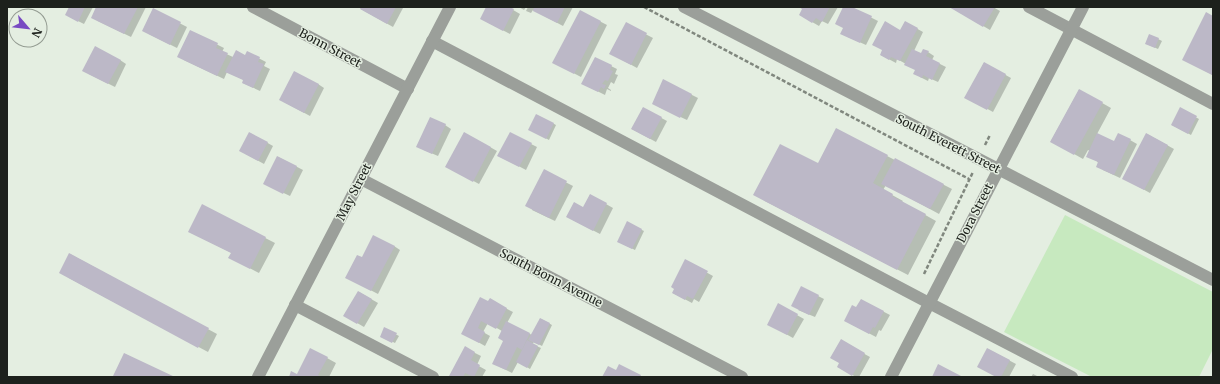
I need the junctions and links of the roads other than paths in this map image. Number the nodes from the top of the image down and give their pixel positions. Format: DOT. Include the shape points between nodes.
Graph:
graph roads {
  1 [pos="253,7"];
  2 [pos="450,7"];
  3 [pos="684,7"];
  4 [pos="1029,7"];
  5 [pos="1083,7"];
  6 [pos="1072,30"];
  7 [pos="432,41"];
  8 [pos="408,89"];
  9 [pos="1213,104"];
  10 [pos="998,169"];
  11 [pos="361,179"];
  12 [pos="1213,280"];
  13 [pos="929,304"];
  14 [pos="295,305"];
  15 [pos="258,377"];
  16 [pos="433,377"];
  17 [pos="742,377"];
  18 [pos="891,377"];
  19 [pos="1072,377"];
  1 -- 8 [label="street, Bonn Street"];
  2 -- 7 [label="street, May Street"];
  3 -- 10 [label="street, South Everett Street"];
  4 -- 6 [label="street"];
  5 -- 6 [label="street, Dora Street"];
  6 -- 9 [label="street"];
  6 -- 10 [label="street, Dora Street"];
  7 -- 8 [label="street, May Street"];
  7 -- 13 [label="street"];
  8 -- 11 [label="street, May Street"];
  10 -- 12 [label="street, South Everett Street"];
  10 -- 13 [label="street, Dora Street"];
  11 -- 14 [label="street, May Street"];
  11 -- 17 [label="street, South Bonn Avenue"];
  13 -- 18 [label="street, Dora Street"];
  13 -- 19 [label="street"];
  14 -- 15 [label="street, May Street"];
  14 -- 16 [label="street"];
}
